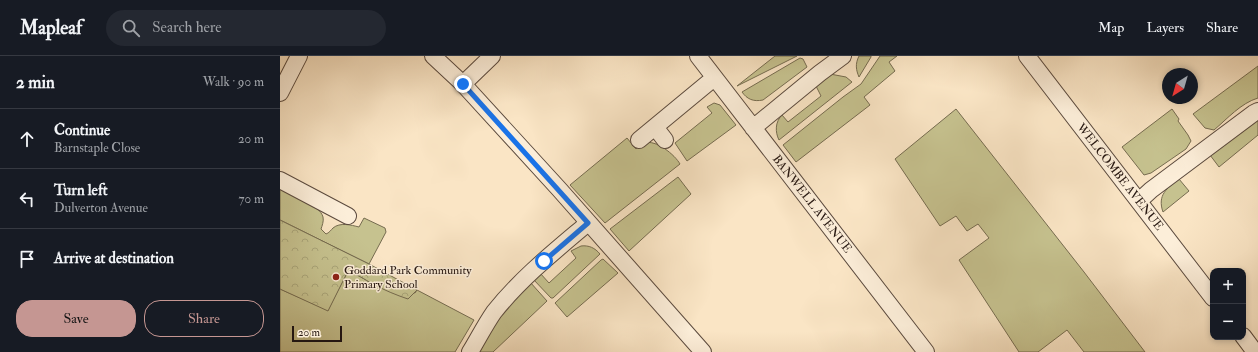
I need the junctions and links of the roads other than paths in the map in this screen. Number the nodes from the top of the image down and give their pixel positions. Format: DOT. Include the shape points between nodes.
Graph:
graph roads {
  1 [pos="299,56"];
  2 [pos="433,56"];
  3 [pos="492,56"];
  4 [pos="698,56"];
  5 [pos="843,56"];
  6 [pos="1027,56"];
  7 [pos="714,78"];
  8 [pos="463,84"];
  9 [pos="280,94"];
  10 [pos="1258,111"];
  11 [pos="754,128"];
  12 [pos="639,140"];
  13 [pos="280,180"];
  14 [pos="1139,201"];
  15 [pos="348,216"];
  16 [pos="588,223"];
  17 [pos="1210,294"];
  18 [pos="1246,340"];
  19 [pos="470,352"];
  20 [pos="703,352"];
  21 [pos="926,352"];
  22 [pos="1255,352"];
  1 -- 9 [label="street"];
  2 -- 8 [label="street"];
  3 -- 8 [label="street"];
  4 -- 7 [label="street, BANWELL AVENUE"];
  5 -- 11 [label="street" via="820,72"];
  6 -- 14 [label="street, WELCOMBE AVENUE"];
  7 -- 11 [label="street, BANWELL AVENUE"];
  7 -- 12 [label="street" via="660,133"];
  8 -- 16 [label="street"];
  10 -- 14 [label="street"];
  11 -- 21 [label="street, BANWELL AVENUE"];
  13 -- 15 [label="street"];
  14 -- 17 [label="street, WELCOMBE AVENUE"];
  16 -- 19 [label="street" via="528,276 503,302 487,322"];
  16 -- 20 [label="street"];
  18 -- 22 [label="street"];
}
